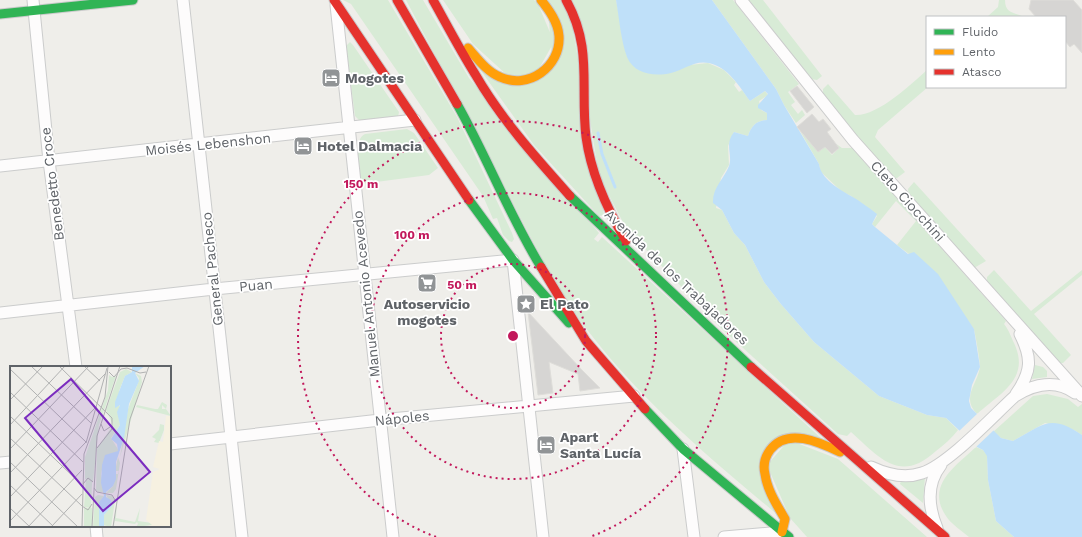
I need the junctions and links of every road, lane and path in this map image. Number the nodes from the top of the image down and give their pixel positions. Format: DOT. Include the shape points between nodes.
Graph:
graph roads {
  1 [pos="133,0"];
  2 [pos="183,0"];
  3 [pos="397,0"];
  4 [pos="433,0"];
  5 [pos="541,0"];
  6 [pos="566,0"];
  7 [pos="741,0"];
  8 [pos="335,1"];
  9 [pos="34,5"];
  10 [pos="0,14"];
  11 [pos="452,32"];
  12 [pos="415,120"];
  13 [pos="349,128"];
  14 [pos="199,145"];
  15 [pos="49,161"];
  16 [pos="0,166"];
  17 [pos="636,257"];
  18 [pos="513,260"];
  19 [pos="364,275"];
  20 [pos="214,289"];
  21 [pos="67,306"];
  22 [pos="0,313"];
  23 [pos="1015,322"];
  24 [pos="586,341"];
  25 [pos="1047,358"];
  26 [pos="76,366"];
  27 [pos="1055,367"];
  28 [pos="1029,369"];
  29 [pos="1041,384"];
  30 [pos="634,396"];
  31 [pos="1015,396"];
  32 [pos="1082,397"];
  33 [pos="528,406"];
  34 [pos="380,420"];
  35 [pos="231,438"];
  36 [pos="171,444"];
  37 [pos="683,449"];
  38 [pos="945,460"];
  39 [pos="10,462"];
  40 [pos="0,463"];
  41 [pos="860,463"];
  42 [pos="96,527"];
  43 [pos="786,534"];
  44 [pos="942,534"];
  45 [pos="97,537"];
  46 [pos="242,537"];
  47 [pos="393,537"];
  48 [pos="543,537"];
  49 [pos="694,537"];
  50 [pos="724,537"];
  1 -- 9 [label="main road"];
  2 -- 14 [label="street, General Pacheco"];
  3 -- 24 [label="main road" via="478,141 529,248"];
  4 -- 11 [label="main road, Avenida de los Trabajadores"];
  5 -- 11 [label="main road" via="554,20 559,43 552,62 542,73 529,80 515,81 500,77 488,69"];
  6 -- 17 [label="main road" via="578,23 582,41 586,136 592,168 605,205"];
  7 -- 23 [label="street, Cleto Ciocchini" via="853,140"];
  8 -- 12 [label="main road"];
  8 -- 13 [label="street, Manuel Antonio Acevedo"];
  9 -- 10 [label="main road"];
  9 -- 15 [label="street, Benedetto Croce"];
  11 -- 17 [label="main road, Avenida de los Trabajadores" via="486,91 536,158 577,204"];
  12 -- 13 [label="street, Moisés Lebenshon"];
  12 -- 18 [label="main road"];
  13 -- 14 [label="street, Moisés Lebenshon"];
  13 -- 19 [label="street, Manuel Antonio Acevedo"];
  14 -- 15 [label="street, Moisés Lebenshon"];
  14 -- 20 [label="street, General Pacheco"];
  15 -- 16 [label="street, Moisés Lebenshon"];
  15 -- 21 [label="street, Benedetto Croce"];
  17 -- 41 [label="main road, Avenida de los Trabajadores" via="759,374"];
  18 -- 19 [label="street, Puan"];
  18 -- 24 [label="main road"];
  18 -- 33 [label="street"];
  19 -- 20 [label="street, Puan"];
  19 -- 34 [label="street, Manuel Antonio Acevedo"];
  20 -- 21 [label="street, Puan"];
  20 -- 35 [label="street, General Pacheco"];
  21 -- 22 [label="street, Puan"];
  21 -- 26 [label="street, Benedetto Croce"];
  23 -- 25 [label="street, Cleto Ciocchini"];
  23 -- 28 [label="street" via="1027,350"];
  24 -- 30 [label="main road"];
  25 -- 27 [label="street, Cleto Ciocchini"];
  25 -- 28 [label="street" via="1034,362"];
  27 -- 29 [label="street" via="1049,379"];
  27 -- 32 [label="street, Cleto Ciocchini"];
  28 -- 31 [label="street"];
  29 -- 31 [label="street"];
  29 -- 32 [label="street" via="1065,387"];
  30 -- 33 [label="street, Nápoles"];
  30 -- 37 [label="main road"];
  31 -- 38 [label="street"];
  33 -- 34 [label="street, Nápoles"];
  33 -- 48 [label="street"];
  34 -- 35 [label="street, Nápoles"];
  34 -- 47 [label="street, Manuel Antonio Acevedo"];
  35 -- 36 [label="street, Nápoles"];
  35 -- 46 [label="street, General Pacheco"];
  37 -- 43 [label="main road"];
  37 -- 49 [label="street"];
  38 -- 41 [label="street" via="921,474 905,476"];
  38 -- 44 [label="street" via="936,472 930,487 931,508"];
  39 -- 40 [label="street"];
  41 -- 43 [label="main road" via="836,450 806,439 788,438 773,445 765,462 765,475 785,519"];
  41 -- 44 [label="main road, Avenida de los Trabajadores"];
  42 -- 45 [label="street"];
  43 -- 50 [label="street"];
}
